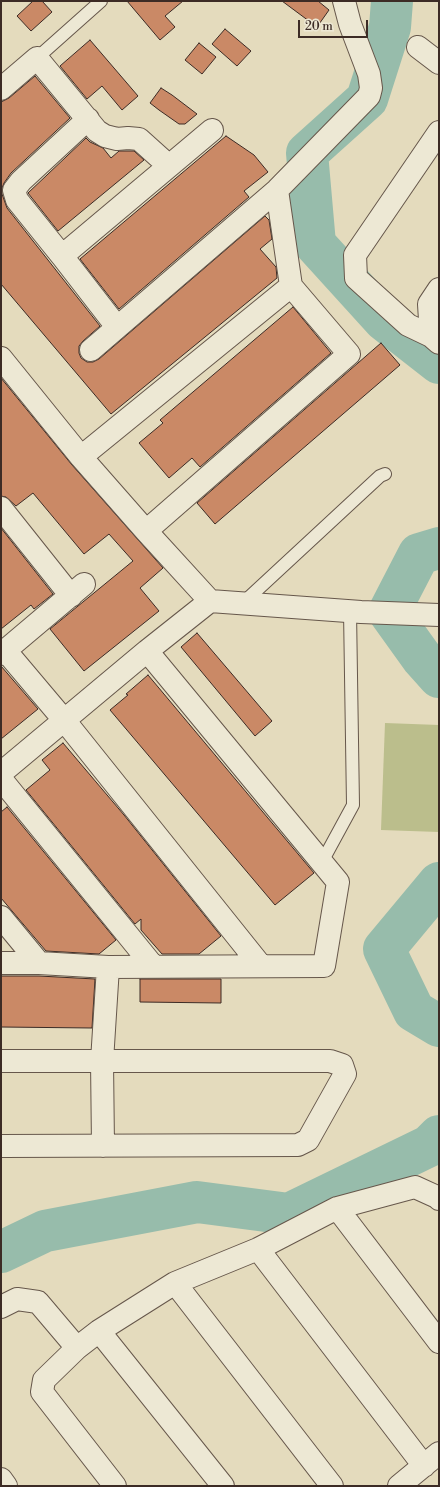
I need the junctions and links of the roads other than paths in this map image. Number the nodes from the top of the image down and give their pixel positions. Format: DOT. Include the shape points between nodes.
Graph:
graph roads {
  1 [pos="101,1"];
  2 [pos="344,1"];
  3 [pos="418,47"];
  4 [pos="36,58"];
  5 [pos="439,63"];
  6 [pos="1,89"];
  7 [pos="88,119"];
  8 [pos="212,130"];
  9 [pos="439,132"];
  10 [pos="169,166"];
  11 [pos="277,190"];
  12 [pos="62,256"];
  13 [pos="291,286"];
  14 [pos="439,289"];
  15 [pos="117,327"];
  16 [pos="435,340"];
  17 [pos="91,350"];
  18 [pos="1,358"];
  19 [pos="81,457"];
  20 [pos="385,474"];
  21 [pos="5,522"];
  22 [pos="146,531"];
  23 [pos="210,601"];
  24 [pos="243,603"];
  25 [pos="356,612"];
  26 [pos="437,615"];
  27 [pos="147,651"];
  28 [pos="3,652"];
  29 [pos="64,720"];
  30 [pos="1,773"];
  31 [pos="1,779"];
  32 [pos="322,862"];
  33 [pos="1,917"];
  34 [pos="1,963"];
  35 [pos="39,963"];
  36 [pos="153,966"];
  37 [pos="261,966"];
  38 [pos="108,967"];
  39 [pos="1,1060"];
  40 [pos="102,1061"];
  41 [pos="1,1146"];
  42 [pos="103,1146"];
  43 [pos="439,1199"];
  44 [pos="337,1208"];
  45 [pos="258,1249"];
  46 [pos="175,1283"];
  47 [pos="1,1307"];
  48 [pos="99,1331"];
  49 [pos="439,1342"];
  50 [pos="77,1348"];
  51 [pos="432,1460"];
  52 [pos="1,1479"];
  53 [pos="6,1486"];
  54 [pos="115,1486"];
  55 [pos="223,1486"];
  56 [pos="332,1486"];
  57 [pos="399,1486"];
  1 -- 4 [label="lane"];
  2 -- 11 [label="street" via="369,74 370,96"];
  3 -- 5 [label="street"];
  4 -- 6 [label="street"];
  4 -- 7 [label="street"];
  7 -- 10 [label="street" via="97,131 105,136 139,139"];
  7 -- 12 [label="street" via="14,190 17,200"];
  8 -- 10 [label="street"];
  9 -- 16 [label="street" via="355,255 356,278 408,325"];
  10 -- 12 [label="street"];
  11 -- 13 [label="street"];
  11 -- 15 [label="street"];
  12 -- 15 [label="street"];
  13 -- 19 [label="street"];
  13 -- 22 [label="street" via="349,354"];
  14 -- 16 [label="street" via="429,304"];
  15 -- 17 [label="street"];
  18 -- 19 [label="street"];
  19 -- 22 [label="street"];
  20 -- 24 [label="lane"];
  21 -- 28 [label="street" via="78,590"];
  22 -- 23 [label="street"];
  23 -- 24 [label="street"];
  23 -- 27 [label="street"];
  24 -- 25 [label="street"];
  25 -- 26 [label="street"];
  25 -- 32 [label="lane" via="353,805"];
  27 -- 29 [label="street"];
  27 -- 32 [label="street"];
  28 -- 29 [label="street"];
  29 -- 30 [label="street"];
  29 -- 37 [label="street"];
  31 -- 36 [label="street"];
  32 -- 37 [label="street" via="338,882 324,966"];
  33 -- 35 [label="street"];
  34 -- 35 [label="street"];
  35 -- 38 [label="street"];
  36 -- 37 [label="street"];
  36 -- 38 [label="street"];
  38 -- 40 [label="street"];
  39 -- 40 [label="street"];
  40 -- 42 [label="street"];
  40 -- 42 [label="street" via="330,1061 342,1065 345,1074 308,1140 298,1145"];
  41 -- 42 [label="street"];
  43 -- 44 [label="street" via="416,1187"];
  44 -- 45 [label="street"];
  44 -- 49 [label="street"];
  45 -- 46 [label="street"];
  45 -- 51 [label="street"];
  46 -- 48 [label="street"];
  46 -- 56 [label="street"];
  47 -- 50 [label="street" via="17,1299 38,1302"];
  48 -- 50 [label="street"];
  48 -- 55 [label="street"];
  50 -- 54 [label="street" via="44,1380 42,1392"];
  51 -- 57 [label="street"];
  52 -- 53 [label="street"];
}
